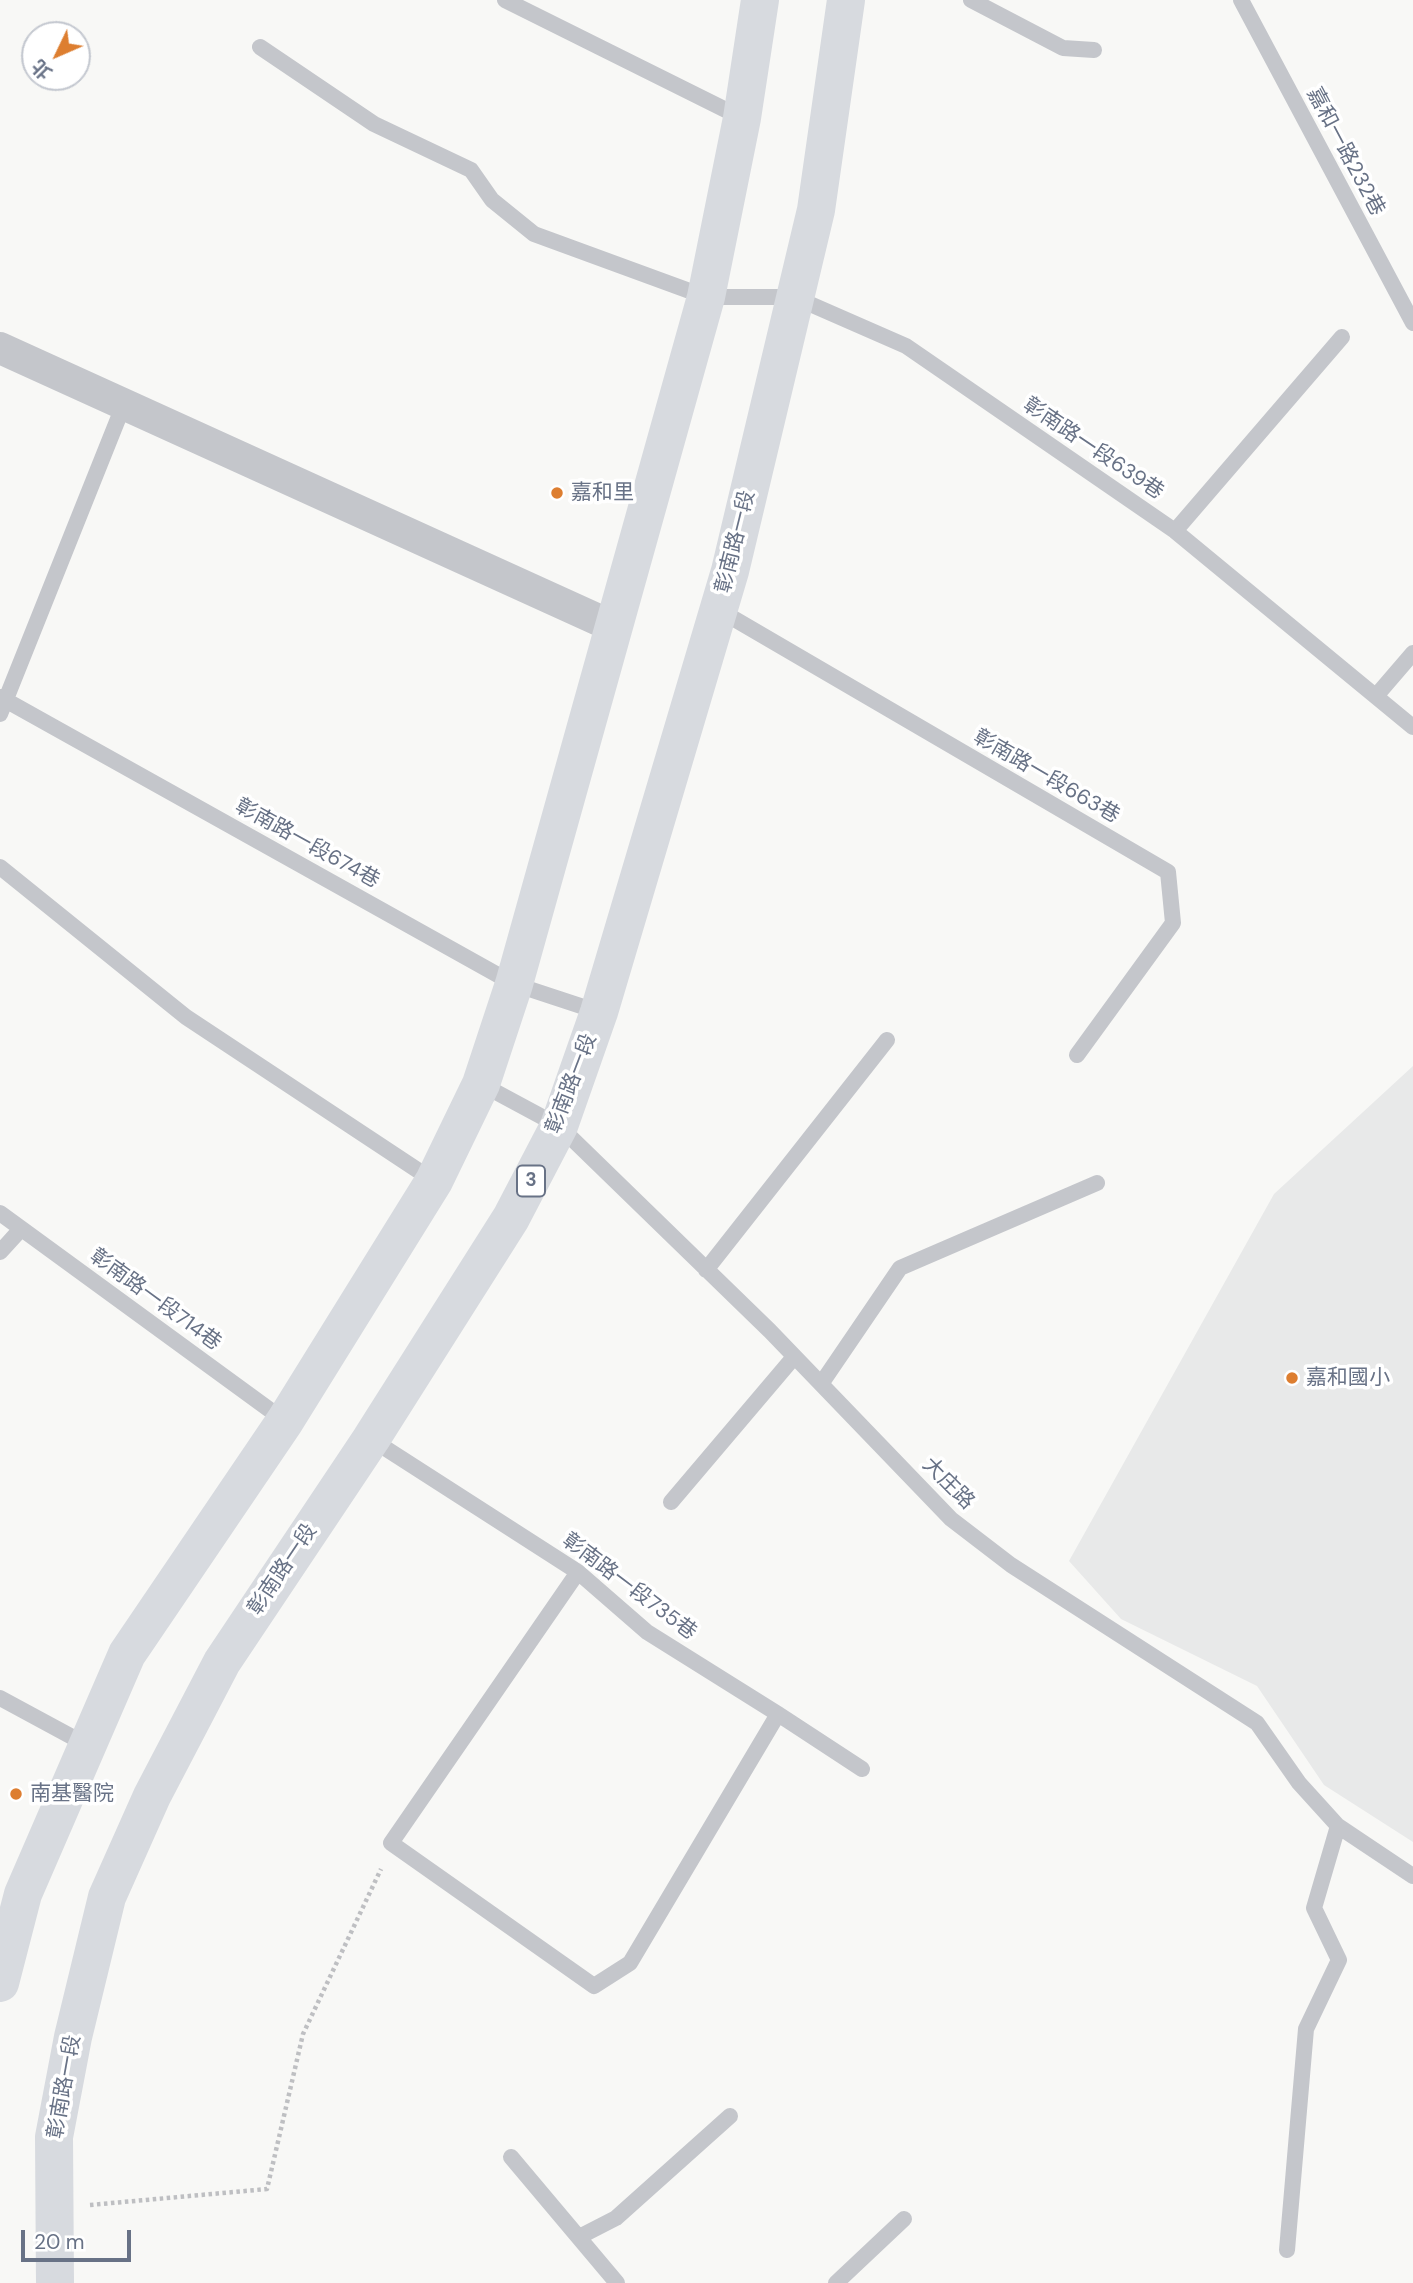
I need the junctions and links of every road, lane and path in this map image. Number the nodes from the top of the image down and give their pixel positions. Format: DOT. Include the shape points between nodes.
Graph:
graph roads {
  1 [pos="505,0"];
  2 [pos="760,0"];
  3 [pos="846,0"];
  4 [pos="971,0"];
  5 [pos="1241,0"];
  6 [pos="260,47"];
  7 [pos="1094,50"];
  8 [pos="742,118"];
  9 [pos="794,297"];
  10 [pos="706,298"];
  11 [pos="1413,323"];
  12 [pos="1342,337"];
  13 [pos="0,348"];
  14 [pos="124,404"];
  15 [pos="1175,531"];
  16 [pos="719,610"];
  17 [pos="614,627"];
  18 [pos="1413,653"];
  19 [pos="1376,696"];
  20 [pos="2,703"];
  21 [pos="1413,727"];
  22 [pos="0,867"];
  23 [pos="514,984"];
  24 [pos="599,1012"];
  25 [pos="887,1040"];
  26 [pos="1077,1055"];
  27 [pos="481,1084"];
  28 [pos="559,1126"];
  29 [pos="434,1181"];
  30 [pos="1097,1183"];
  31 [pos="0,1213"];
  32 [pos="21,1229"];
  33 [pos="0,1252"];
  34 [pos="706,1270"];
  35 [pos="794,1357"];
  36 [pos="821,1384"];
  37 [pos="285,1421"];
  38 [pos="371,1439"];
  39 [pos="671,1502"];
  40 [pos="578,1572"];
  41 [pos="0,1698"];
  42 [pos="779,1714"];
  43 [pos="88,1746"];
  44 [pos="862,1769"];
  45 [pos="1338,1826"];
  46 [pos="391,1843"];
  47 [pos="1413,1876"];
  48 [pos="12,1905"];
  49 [pos="0,1983"];
  50 [pos="730,2116"];
  51 [pos="511,2157"];
  52 [pos="55,2207"];
  53 [pos="904,2219"];
  54 [pos="579,2237"];
  55 [pos="1287,2250"];
  56 [pos="55,2283"];
  57 [pos="617,2283"];
  58 [pos="836,2283"];
  1 -- 8 [label="lane"];
  2 -- 8 [label="main road"];
  3 -- 9 [label="main road, 彰南路一段 / 3" via="816,210"];
  4 -- 7 [label="lane" via="1063,48"];
  5 -- 11 [label="lane, 嘉和一路232巷"];
  6 -- 10 [label="lane" via="374,124 471,170 492,200 534,234"];
  8 -- 10 [label="main road"];
  9 -- 10 [label="lane, 彰南路一段639巷"];
  9 -- 15 [label="lane, 彰南路一段639巷" via="905,346"];
  9 -- 16 [label="main road, 彰南路一段 / 3"];
  10 -- 17 [label="main road"];
  12 -- 15 [label="lane"];
  13 -- 14 [label="street"];
  14 -- 17 [label="street"];
  14 -- 20 [label="lane"];
  15 -- 19 [label="lane, 彰南路一段639巷"];
  16 -- 24 [label="main road, 彰南路一段 / 3"];
  16 -- 26 [label="lane, 彰南路一段663巷" via="1168,872 1173,923"];
  17 -- 23 [label="main road"];
  18 -- 19 [label="lane"];
  19 -- 21 [label="lane, 彰南路一段639巷"];
  20 -- 23 [label="lane, 彰南路一段674巷"];
  22 -- 29 [label="lane" via="186,1017"];
  23 -- 24 [label="lane, 彰南路一段674巷"];
  23 -- 27 [label="main road"];
  24 -- 28 [label="main road, 彰南路一段 / 3"];
  25 -- 34 [label="lane"];
  27 -- 28 [label="lane, 大庄路"];
  27 -- 29 [label="main road"];
  28 -- 34 [label="lane, 大庄路"];
  28 -- 38 [label="main road, 彰南路一段 / 3" via="511,1218"];
  29 -- 37 [label="main road"];
  30 -- 36 [label="lane" via="901,1268"];
  31 -- 32 [label="lane, 彰南路一段714巷"];
  32 -- 33 [label="lane"];
  32 -- 37 [label="lane, 彰南路一段714巷"];
  34 -- 35 [label="lane, 大庄路"];
  35 -- 36 [label="lane, 大庄路"];
  35 -- 39 [label="lane"];
  36 -- 45 [label="lane, 大庄路" via="951,1519 1011,1565 1257,1723"];
  37 -- 43 [label="main road" via="127,1654"];
  38 -- 40 [label="lane, 彰南路一段735巷"];
  38 -- 52 [label="main road, 彰南路一段 / 3" via="222,1662 152,1796 107,1897 54,2137"];
  40 -- 42 [label="lane, 彰南路一段735巷" via="647,1632"];
  40 -- 46 [label="lane"];
  41 -- 43 [label="lane"];
  42 -- 44 [label="lane, 彰南路一段735巷"];
  42 -- 46 [label="lane" via="630,1963 594,1986"];
  43 -- 48 [label="main road"];
  45 -- 47 [label="lane, 大庄路"];
  45 -- 55 [label="lane" via="1314,1908 1339,1959 1306,2029"];
  46 -- 52 [label="path" via="303,2034 267,2189"];
  48 -- 49 [label="main road"];
  50 -- 54 [label="lane" via="616,2218"];
  51 -- 54 [label="lane"];
  52 -- 56 [label="main road, 彰南路一段 / 3"];
  53 -- 58 [label="lane"];
  54 -- 57 [label="lane"];
}
